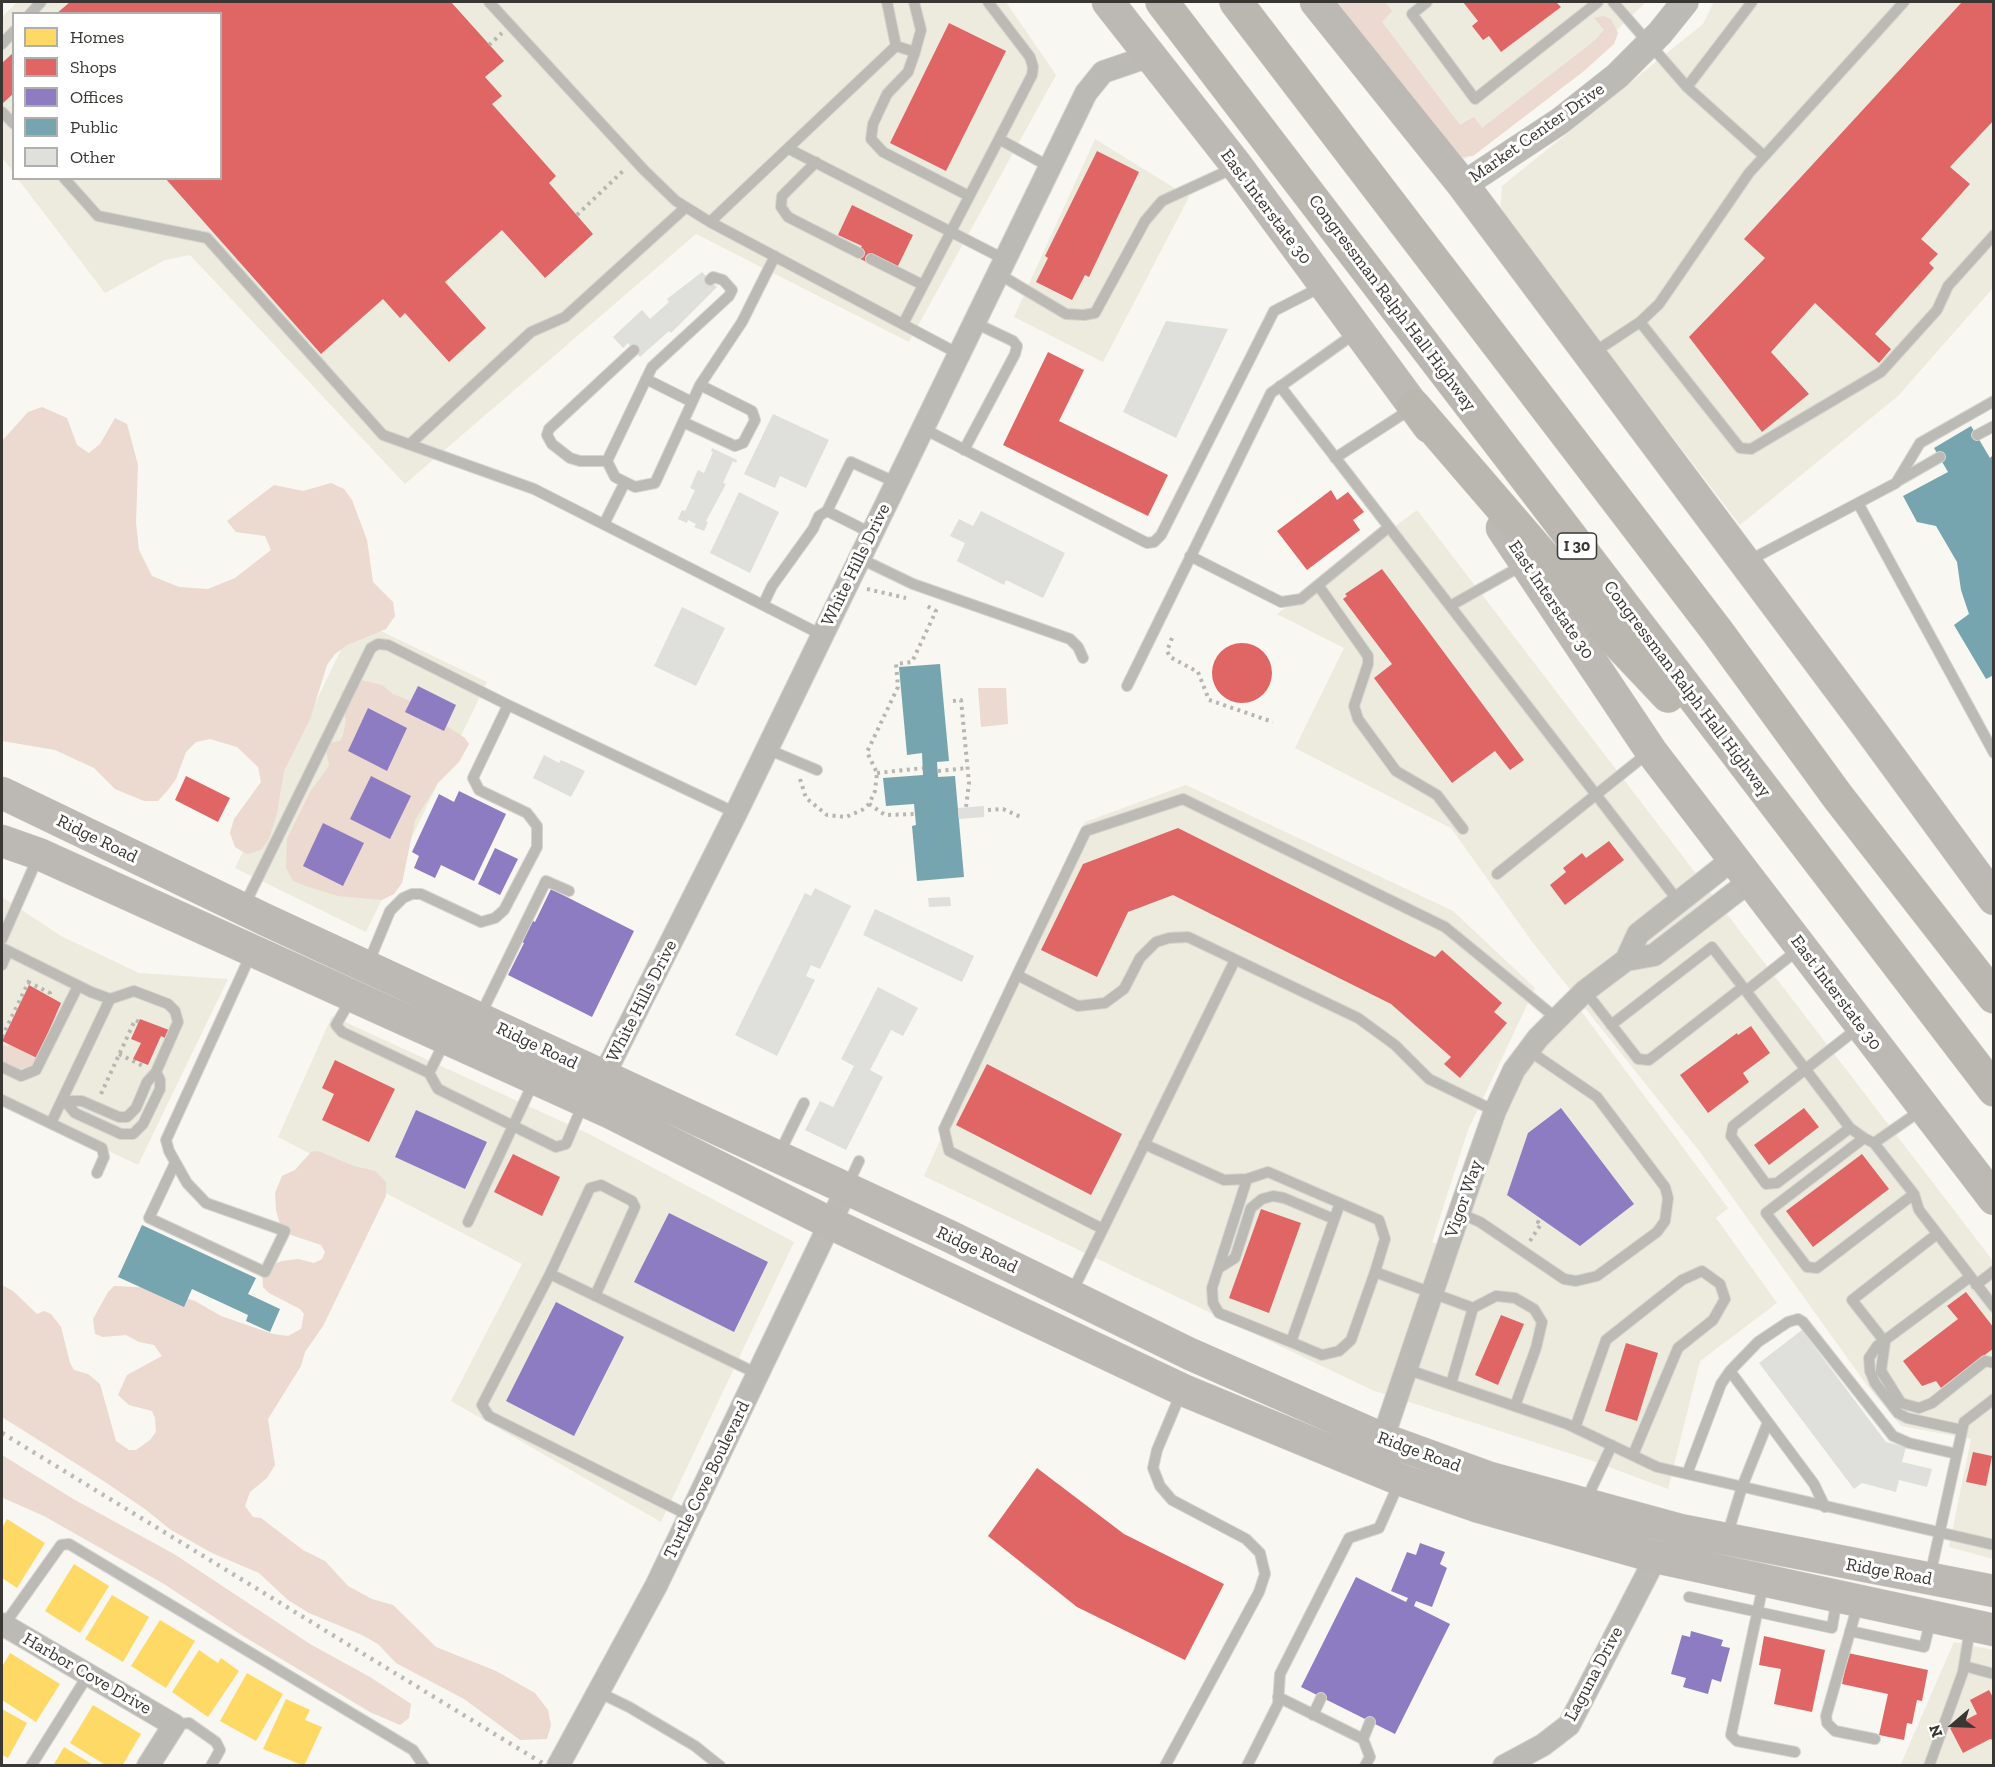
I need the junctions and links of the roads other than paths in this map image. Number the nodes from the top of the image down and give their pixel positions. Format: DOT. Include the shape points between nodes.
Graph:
graph roads {
  1 [pos="489,2"];
  2 [pos="886,2"];
  3 [pos="914,2"];
  4 [pos="988,2"];
  5 [pos="1108,2"];
  6 [pos="1162,2"];
  7 [pos="1236,2"];
  8 [pos="1316,2"];
  9 [pos="1426,2"];
  10 [pos="1598,2"];
  11 [pos="1613,2"];
  12 [pos="1685,2"];
  13 [pos="1752,2"];
  14 [pos="1904,2"];
  15 [pos="1651,43"];
  16 [pos="896,46"];
  17 [pos="915,52"];
  18 [pos="1150,56"];
  19 [pos="1687,87"];
  20 [pos="999,140"];
  21 [pos="789,149"];
  22 [pos="1763,155"];
  23 [pos="816,162"];
  24 [pos="1048,166"];
  25 [pos="1237,166"];
  26 [pos="66,180"];
  27 [pos="1463,185"];
  28 [pos="969,196"];
  29 [pos="686,207"];
  30 [pos="710,222"];
  31 [pos="951,231"];
  32 [pos="1994,235"];
  33 [pos="859,253"];
  34 [pos="774,256"];
  35 [pos="871,259"];
  36 [pos="1001,266"];
  37 [pos="710,280"];
  38 [pos="923,285"];
  39 [pos="1324,285"];
  40 [pos="973,322"];
  41 [pos="1640,322"];
  42 [pos="903,324"];
  43 [pos="1360,330"];
  44 [pos="634,350"];
  45 [pos="957,353"];
  46 [pos="1590,355"];
  47 [pos="646,379"];
  48 [pos="700,385"];
  49 [pos="1280,386"];
  50 [pos="1994,401"];
  51 [pos="692,402"];
  52 [pos="1414,406"];
  53 [pos="683,422"];
  54 [pos="1994,426"];
  55 [pos="921,428"];
  56 [pos="1977,435"];
  57 [pos="410,444"];
  58 [pos="964,450"];
  59 [pos="1335,458"];
  60 [pos="1940,458"];
  61 [pos="607,461"];
  62 [pos="625,482"];
  63 [pos="895,482"];
  64 [pos="1896,483"];
  65 [pos="1858,503"];
  66 [pos="827,511"];
  67 [pos="604,525"];
  68 [pos="1389,527"];
  69 [pos="871,533"];
  70 [pos="1190,556"];
  71 [pos="859,558"];
  72 [pos="1527,562"];
  73 [pos="1745,563"];
  74 [pos="1318,585"];
  75 [pos="763,605"];
  76 [pos="1450,606"];
  77 [pos="822,634"];
  78 [pos="1083,658"];
  79 [pos="1127,686"];
  80 [pos="508,705"];
  81 [pos="767,749"];
  82 [pos="1651,751"];
  83 [pos="1994,753"];
  84 [pos="818,770"];
  85 [pos="2,793"];
  86 [pos="1596,795"];
  87 [pos="736,813"];
  88 [pos="63,823"];
  89 [pos="2,824"];
  90 [pos="1791,826"];
  91 [pos="1463,829"];
  92 [pos="2,841"];
  93 [pos="39,854"];
  94 [pos="1741,870"];
  95 [pos="1497,874"];
  96 [pos="569,891"];
  97 [pos="1994,899"];
  98 [pos="1679,902"];
  99 [pos="251,931"];
  100 [pos="2,939"];
  101 [pos="1801,947"];
  102 [pos="5,949"];
  103 [pos="1235,960"];
  104 [pos="1626,960"];
  105 [pos="2,965"];
  106 [pos="366,967"];
  107 [pos="1017,975"];
  108 [pos="78,986"];
  109 [pos="1745,989"];
  110 [pos="1585,991"];
  111 [pos="353,996"];
  112 [pos="1994,997"];
  113 [pos="110,999"];
  114 [pos="478,1018"];
  115 [pos="1556,1018"];
  116 [pos="1611,1025"];
  117 [pos="1861,1026"];
  118 [pos="446,1038"];
  119 [pos="1528,1049"];
  120 [pos="2,1067"];
  121 [pos="1806,1070"];
  122 [pos="154,1071"];
  123 [pos="429,1073"];
  124 [pos="535,1078"];
  125 [pos="594,1089"];
  126 [pos="1994,1090"];
  127 [pos="2,1100"];
  128 [pos="65,1100"];
  129 [pos="804,1103"];
  130 [pos="1924,1108"];
  131 [pos="1495,1111"];
  132 [pos="51,1124"];
  133 [pos="514,1125"];
  134 [pos="1850,1128"];
  135 [pos="1869,1141"];
  136 [pos="1144,1144"];
  137 [pos="778,1158"];
  138 [pos="859,1161"];
  139 [pos="175,1163"];
  140 [pos="97,1173"];
  141 [pos="1247,1179"];
  142 [pos="846,1190"];
  143 [pos="1914,1194"];
  144 [pos="1994,1198"];
  145 [pos="1340,1203"];
  146 [pos="1459,1213"];
  147 [pos="1334,1219"];
  148 [pos="468,1222"];
  149 [pos="830,1223"];
  150 [pos="1101,1228"];
  151 [pos="1937,1234"];
  152 [pos="1219,1268"];
  153 [pos="1375,1272"];
  154 [pos="1994,1272"];
  155 [pos="550,1274"];
  156 [pos="1973,1281"];
  157 [pos="1432,1293"];
  158 [pos="1070,1295"];
  159 [pos="595,1296"];
  160 [pos="1994,1307"];
  161 [pos="1473,1308"];
  162 [pos="1291,1342"];
  163 [pos="1885,1342"];
  164 [pos="1990,1360"];
  165 [pos="1406,1369"];
  166 [pos="1730,1371"];
  167 [pos="758,1374"];
  168 [pos="1451,1384"];
  169 [pos="1183,1390"];
  170 [pos="1994,1400"];
  171 [pos="1515,1406"];
  172 [pos="1768,1422"];
  173 [pos="1575,1428"];
  174 [pos="1962,1430"];
  175 [pos="1383,1439"];
  176 [pos="1612,1445"];
  177 [pos="1957,1454"];
  178 [pos="1633,1455"];
  179 [pos="1687,1474"];
  180 [pos="1401,1480"];
  181 [pos="1742,1487"];
  182 [pos="1583,1506"];
  183 [pos="1825,1507"];
  184 [pos="690,1516"];
  185 [pos="1940,1532"];
  186 [pos="1726,1540"];
  187 [pos="1994,1545"];
  188 [pos="1656,1557"];
  189 [pos="1929,1579"];
  190 [pos="1994,1591"];
  191 [pos="1761,1596"];
  192 [pos="1689,1597"];
  193 [pos="1848,1599"];
  194 [pos="1932,1617"];
  195 [pos="2,1626"];
  196 [pos="1982,1628"];
  197 [pos="1850,1631"];
  198 [pos="1964,1666"];
  199 [pos="1994,1674"];
  200 [pos="88,1675"];
  201 [pos="598,1692"];
  202 [pos="1278,1697"];
  203 [pos="1321,1698"];
  204 [pos="1313,1715"];
  205 [pos="1370,1722"];
  206 [pos="174,1725"];
  207 [pos="1363,1739"];
  208 [pos="1875,1739"];
  209 [pos="1795,1752"];
  210 [pos="31,1766"];
  211 [pos="148,1766"];
  212 [pos="211,1766"];
  213 [pos="424,1766"];
  214 [pos="558,1766"];
  215 [pos="720,1766"];
  216 [pos="1165,1766"];
  217 [pos="1247,1766"];
  218 [pos="1365,1766"];
  219 [pos="1504,1766"];
  220 [pos="1929,1766"];
  1 -- 29 [label="lane" via="665,192"];
  2 -- 16 [label="lane"];
  3 -- 17 [label="lane" via="921,30"];
  4 -- 20 [label="lane" via="1030,57 1032,67 1032,75"];
  5 -- 18 [label="main road, East Interstate 30"];
  6 -- 90 [label="highway, Congressman Ralph Hall Highway / I 30"];
  7 -- 112 [label="highway"];
  8 -- 27 [label="main road"];
  9 -- 10 [label="lane" via="1412,14 1475,99"];
  11 -- 15 [label="lane"];
  12 -- 15 [label="street, Market Center Drive"];
  13 -- 19 [label="lane"];
  14 -- 22 [label="lane"];
  15 -- 19 [label="lane"];
  15 -- 27 [label="street, Market Center Drive" via="1560,121"];
  16 -- 17 [label="lane"];
  16 -- 21 [label="lane"];
  17 -- 28 [label="lane" via="908,72 887,94 873,124 871,139 883,152"];
  18 -- 24 [label="street, White Hills Drive" via="1103,72"];
  18 -- 25 [label="main road, East Interstate 30"];
  19 -- 22 [label="lane"];
  20 -- 24 [label="lane"];
  20 -- 28 [label="lane"];
  21 -- 23 [label="lane"];
  21 -- 30 [label="lane"];
  22 -- 41 [label="lane" via="1731,195 1675,284"];
  23 -- 31 [label="lane"];
  23 -- 33 [label="lane" via="782,196 781,207 788,217"];
  24 -- 36 [label="street, White Hills Drive"];
  25 -- 36 [label="lane" via="1162,201 1145,221 1095,313 1066,314"];
  25 -- 39 [label="main road, East Interstate 30"];
  26 -- 57 [label="lane" via="98,216 207,238 384,435"];
  27 -- 46 [label="main road"];
  28 -- 31 [label="lane"];
  29 -- 30 [label="lane"];
  29 -- 57 [label="lane" via="565,317 531,332"];
  30 -- 34 [label="lane"];
  31 -- 36 [label="lane"];
  31 -- 38 [label="lane"];
  32 -- 41 [label="lane" via="1948,286 1937,310 1881,372 1751,449 1740,448"];
  34 -- 42 [label="lane"];
  34 -- 48 [label="lane" via="742,322"];
  35 -- 38 [label="lane"];
  36 -- 40 [label="street, White Hills Drive"];
  37 -- 47 [label="lane" via="723,280 732,290 729,296 652,367"];
  38 -- 42 [label="lane"];
  39 -- 43 [label="main road, East Interstate 30"];
  39 -- 58 [label="lane" via="1274,311 1154,542 1147,543"];
  40 -- 45 [label="street, White Hills Drive"];
  40 -- 58 [label="lane" via="1013,340 1017,346"];
  41 -- 46 [label="lane"];
  42 -- 45 [label="lane"];
  43 -- 49 [label="lane"];
  43 -- 52 [label="main road, East Interstate 30"];
  44 -- 61 [label="lane" via="547,435 570,458"];
  45 -- 55 [label="street, White Hills Drive"];
  46 -- 73 [label="main road"];
  47 -- 51 [label="lane"];
  47 -- 61 [label="lane"];
  48 -- 51 [label="lane"];
  48 -- 53 [label="lane" via="752,411 755,420 743,443 735,446"];
  49 -- 59 [label="lane"];
  49 -- 70 [label="lane" via="1271,393"];
  50 -- 64 [label="lane" via="1920,443"];
  51 -- 53 [label="lane"];
  52 -- 59 [label="lane"];
  52 -- 72 [label="main road, East Interstate 30"];
  52 -- 90 [label="highway" via="1617,642"];
  53 -- 62 [label="lane" via="655,483 635,487"];
  54 -- 56 [label="lane"];
  55 -- 58 [label="lane"];
  55 -- 63 [label="street, White Hills Drive"];
  57 -- 67 [label="lane" via="534,489"];
  59 -- 68 [label="lane"];
  60 -- 64 [label="lane"];
  61 -- 62 [label="lane" via="615,477"];
  62 -- 67 [label="lane"];
  63 -- 66 [label="lane" via="851,462"];
  63 -- 69 [label="street, White Hills Drive"];
  64 -- 65 [label="lane"];
  65 -- 73 [label="lane"];
  65 -- 83 [label="lane"];
  66 -- 69 [label="lane"];
  66 -- 75 [label="lane" via="819,516 771,586"];
  67 -- 75 [label="lane"];
  68 -- 74 [label="lane"];
  68 -- 76 [label="lane"];
  69 -- 71 [label="street, White Hills Drive"];
  70 -- 74 [label="lane" via="1281,602 1301,599"];
  70 -- 79 [label="lane"];
  71 -- 77 [label="street, White Hills Drive"];
  71 -- 78 [label="lane" via="913,584 1070,639"];
  72 -- 76 [label="lane"];
  72 -- 82 [label="main road, East Interstate 30"];
  73 -- 97 [label="main road"];
  74 -- 91 [label="lane" via="1368,656 1354,706 1358,719 1396,771 1437,795"];
  75 -- 77 [label="lane"];
  76 -- 86 [label="lane"];
  77 -- 81 [label="street, White Hills Drive"];
  80 -- 87 [label="lane"];
  80 -- 99 [label="lane" via="388,645 371,648"];
  80 -- 106 [label="lane" via="473,778 479,790 527,813 537,826 537,847 504,910 481,922 421,894 403,897 390,911"];
  81 -- 84 [label="lane"];
  81 -- 87 [label="street, White Hills Drive"];
  82 -- 86 [label="lane"];
  82 -- 94 [label="main road, East Interstate 30"];
  85 -- 88 [label="main road, Ridge Road"];
  86 -- 95 [label="lane"];
  86 -- 98 [label="lane"];
  87 -- 125 [label="street, White Hills Drive"];
  88 -- 89 [label="main road" via="40,834"];
  88 -- 99 [label="main road, Ridge Road"];
  90 -- 126 [label="highway, Congressman Ralph Hall Highway / I 30"];
  92 -- 93 [label="main road, Ridge Road"];
  93 -- 99 [label="main road, Ridge Road"];
  93 -- 100 [label="lane"];
  94 -- 98 [label="street, Vigor Way"];
  94 -- 101 [label="main road, East Interstate 30"];
  94 -- 104 [label="street, Vigor Way" via="1654,956"];
  96 -- 114 [label="lane" via="546,881"];
  98 -- 104 [label="street, Vigor Way" via="1638,934"];
  99 -- 106 [label="main road, Ridge Road"];
  99 -- 111 [label="main road, Ridge Road"];
  99 -- 139 [label="lane" via="166,1140"];
  101 -- 109 [label="lane"];
  101 -- 117 [label="main road, East Interstate 30"];
  102 -- 105 [label="lane"];
  102 -- 108 [label="lane"];
  103 -- 107 [label="lane" via="1188,938 1169,938 1156,942 1140,958 1124,989 1105,1003 1078,1006"];
  103 -- 131 [label="lane" via="1358,1018 1395,1045 1429,1079"];
  103 -- 136 [label="lane"];
  104 -- 110 [label="street, Vigor Way"];
  106 -- 114 [label="main road, Ridge Road"];
  107 -- 115 [label="lane" via="1086,831 1183,799 1445,927"];
  107 -- 150 [label="lane" via="944,1129 949,1151"];
  108 -- 113 [label="lane"];
  108 -- 120 [label="lane" via="36,1070 21,1076"];
  109 -- 116 [label="lane" via="1649,1060 1638,1059"];
  109 -- 116 [label="lane" via="1712,947"];
  109 -- 121 [label="lane"];
  110 -- 115 [label="street, Vigor Way"];
  110 -- 116 [label="lane"];
  111 -- 118 [label="main road, Ridge Road"];
  111 -- 123 [label="lane" via="337,1029"];
  113 -- 122 [label="lane" via="134,991 176,1011 178,1022"];
  113 -- 128 [label="lane"];
  114 -- 125 [label="main road, Ridge Road"];
  115 -- 119 [label="street, Vigor Way"];
  117 -- 121 [label="lane"];
  117 -- 130 [label="main road, East Interstate 30"];
  118 -- 123 [label="lane"];
  118 -- 124 [label="main road, Ridge Road"];
  119 -- 131 [label="street, Vigor Way"];
  119 -- 146 [label="lane" via="1597,1096 1665,1187 1665,1221 1657,1232 1597,1276 1576,1281 1564,1279 1480,1222"];
  121 -- 134 [label="lane"];
  121 -- 134 [label="lane" via="1733,1126 1731,1136 1766,1184 1777,1183"];
  122 -- 128 [label="lane" via="136,1108 126,1117 82,1101"];
  122 -- 128 [label="lane" via="160,1089 143,1124 133,1134 121,1134 75,1113"];
  123 -- 133 [label="lane" via="438,1089"];
  124 -- 125 [label="main road, Ridge Road"];
  124 -- 133 [label="lane"];
  125 -- 133 [label="lane" via="563,1147"];
  125 -- 137 [label="main road, Ridge Road"];
  125 -- 149 [label="main road, Ridge Road"];
  127 -- 132 [label="lane"];
  128 -- 132 [label="lane"];
  129 -- 137 [label="lane"];
  130 -- 135 [label="lane"];
  130 -- 144 [label="main road, East Interstate 30"];
  131 -- 146 [label="street, Vigor Way"];
  132 -- 140 [label="lane" via="102,1148 104,1157"];
  133 -- 148 [label="lane"];
  134 -- 135 [label="lane"];
  135 -- 143 [label="lane"];
  135 -- 143 [label="lane" via="1766,1213 1807,1267 1817,1268"];
  136 -- 141 [label="lane" via="1224,1180"];
  136 -- 150 [label="lane"];
  137 -- 142 [label="main road, Ridge Road"];
  138 -- 142 [label="lane"];
  139 -- 139 [label="lane" via="149,1218 265,1272 285,1231 206,1203"];
  141 -- 145 [label="lane" via="1268,1172"];
  141 -- 152 [label="lane"];
  142 -- 149 [label="street, Turtle Cove Boulevard"];
  142 -- 158 [label="main road, Ridge Road"];
  143 -- 151 [label="lane" via="1919,1210"];
  145 -- 147 [label="lane"];
  145 -- 153 [label="lane" via="1379,1220 1385,1239"];
  146 -- 157 [label="street, Vigor Way"];
  147 -- 152 [label="lane" via="1284,1198 1262,1199 1251,1208 1235,1258"];
  147 -- 162 [label="lane"];
  149 -- 167 [label="street, Turtle Cove Boulevard"];
  149 -- 169 [label="main road, Ridge Road"];
  150 -- 158 [label="lane"];
  151 -- 156 [label="lane"];
  151 -- 163 [label="lane" via="1852,1300"];
  152 -- 162 [label="lane" via="1212,1288 1219,1314"];
  153 -- 157 [label="lane"];
  153 -- 162 [label="lane" via="1351,1340 1339,1351 1322,1355"];
  154 -- 156 [label="lane"];
  155 -- 159 [label="lane"];
  155 -- 159 [label="lane" via="590,1188 601,1185 632,1201 635,1207"];
  155 -- 184 [label="lane" via="483,1410"];
  156 -- 160 [label="lane"];
  156 -- 163 [label="lane"];
  157 -- 161 [label="lane"];
  157 -- 165 [label="street, Vigor Way"];
  158 -- 175 [label="main road, Ridge Road" via="1190,1354"];
  159 -- 167 [label="lane"];
  161 -- 168 [label="lane"];
  161 -- 171 [label="lane" via="1496,1296 1515,1298 1534,1309 1542,1322"];
  163 -- 164 [label="lane" via="1881,1371 1908,1407 1932,1403"];
  163 -- 174 [label="lane" via="1871,1351 1869,1371 1898,1413"];
  165 -- 168 [label="lane"];
  165 -- 175 [label="street, Vigor Way"];
  166 -- 172 [label="lane"];
  166 -- 177 [label="lane" via="1758,1342 1798,1319 1893,1436"];
  166 -- 179 [label="lane" via="1721,1384"];
  167 -- 184 [label="street, Turtle Cove Boulevard"];
  168 -- 171 [label="lane"];
  169 -- 180 [label="main road, Ridge Road"];
  169 -- 216 [label="lane" via="1157,1450 1154,1468 1160,1486 1172,1500 1246,1539 1260,1552 1265,1574"];
  170 -- 174 [label="lane" via="1964,1422"];
  171 -- 173 [label="lane"];
  172 -- 181 [label="lane"];
  172 -- 183 [label="lane" via="1814,1484"];
  173 -- 176 [label="lane"];
  173 -- 178 [label="lane" via="1606,1340 1682,1280 1702,1271 1720,1284 1725,1299 1713,1320 1678,1348"];
  174 -- 177 [label="lane"];
  175 -- 180 [label="street"];
  175 -- 182 [label="main road, Ridge Road"];
  176 -- 178 [label="lane"];
  176 -- 182 [label="lane"];
  177 -- 185 [label="lane"];
  178 -- 179 [label="lane" via="1657,1467"];
  179 -- 181 [label="lane"];
  180 -- 188 [label="main road, Ridge Road"];
  180 -- 202 [label="lane" via="1379,1528 1348,1538 1280,1674"];
  181 -- 183 [label="lane"];
  181 -- 186 [label="lane"];
  182 -- 186 [label="main road, Ridge Road"];
  183 -- 185 [label="lane"];
  184 -- 201 [label="street, Turtle Cove Boulevard"];
  185 -- 187 [label="lane"];
  185 -- 189 [label="lane"];
  186 -- 189 [label="main road, Ridge Road"];
  188 -- 191 [label="main road, Ridge Road"];
  188 -- 219 [label="street, Laguna Drive" via="1569,1725 1543,1745"];
  189 -- 190 [label="main road, Ridge Road"];
  191 -- 192 [label="lane"];
  191 -- 193 [label="main road, Ridge Road"];
  191 -- 209 [label="lane" via="1731,1735 1737,1741"];
  193 -- 194 [label="main road, Ridge Road"];
  193 -- 197 [label="lane"];
  194 -- 196 [label="main road, Ridge Road"];
  194 -- 197 [label="lane" via="1924,1647"];
  195 -- 200 [label="street, Harbor Cove Drive"];
  195 -- 213 [label="lane" via="61,1545 69,1544 413,1750"];
  196 -- 198 [label="lane"];
  197 -- 208 [label="lane" via="1827,1723 1835,1731"];
  198 -- 199 [label="lane"];
  198 -- 220 [label="lane"];
  200 -- 206 [label="street, Harbor Cove Drive"];
  200 -- 210 [label="lane"];
  201 -- 214 [label="street, Turtle Cove Boulevard"];
  201 -- 215 [label="lane" via="695,1746"];
  202 -- 204 [label="lane"];
  202 -- 217 [label="lane"];
  203 -- 204 [label="lane"];
  204 -- 207 [label="lane"];
  205 -- 207 [label="lane"];
  206 -- 211 [label="street"];
  206 -- 212 [label="lane" via="189,1723 216,1742 220,1750"];
  207 -- 218 [label="lane" via="1370,1757"];
}
